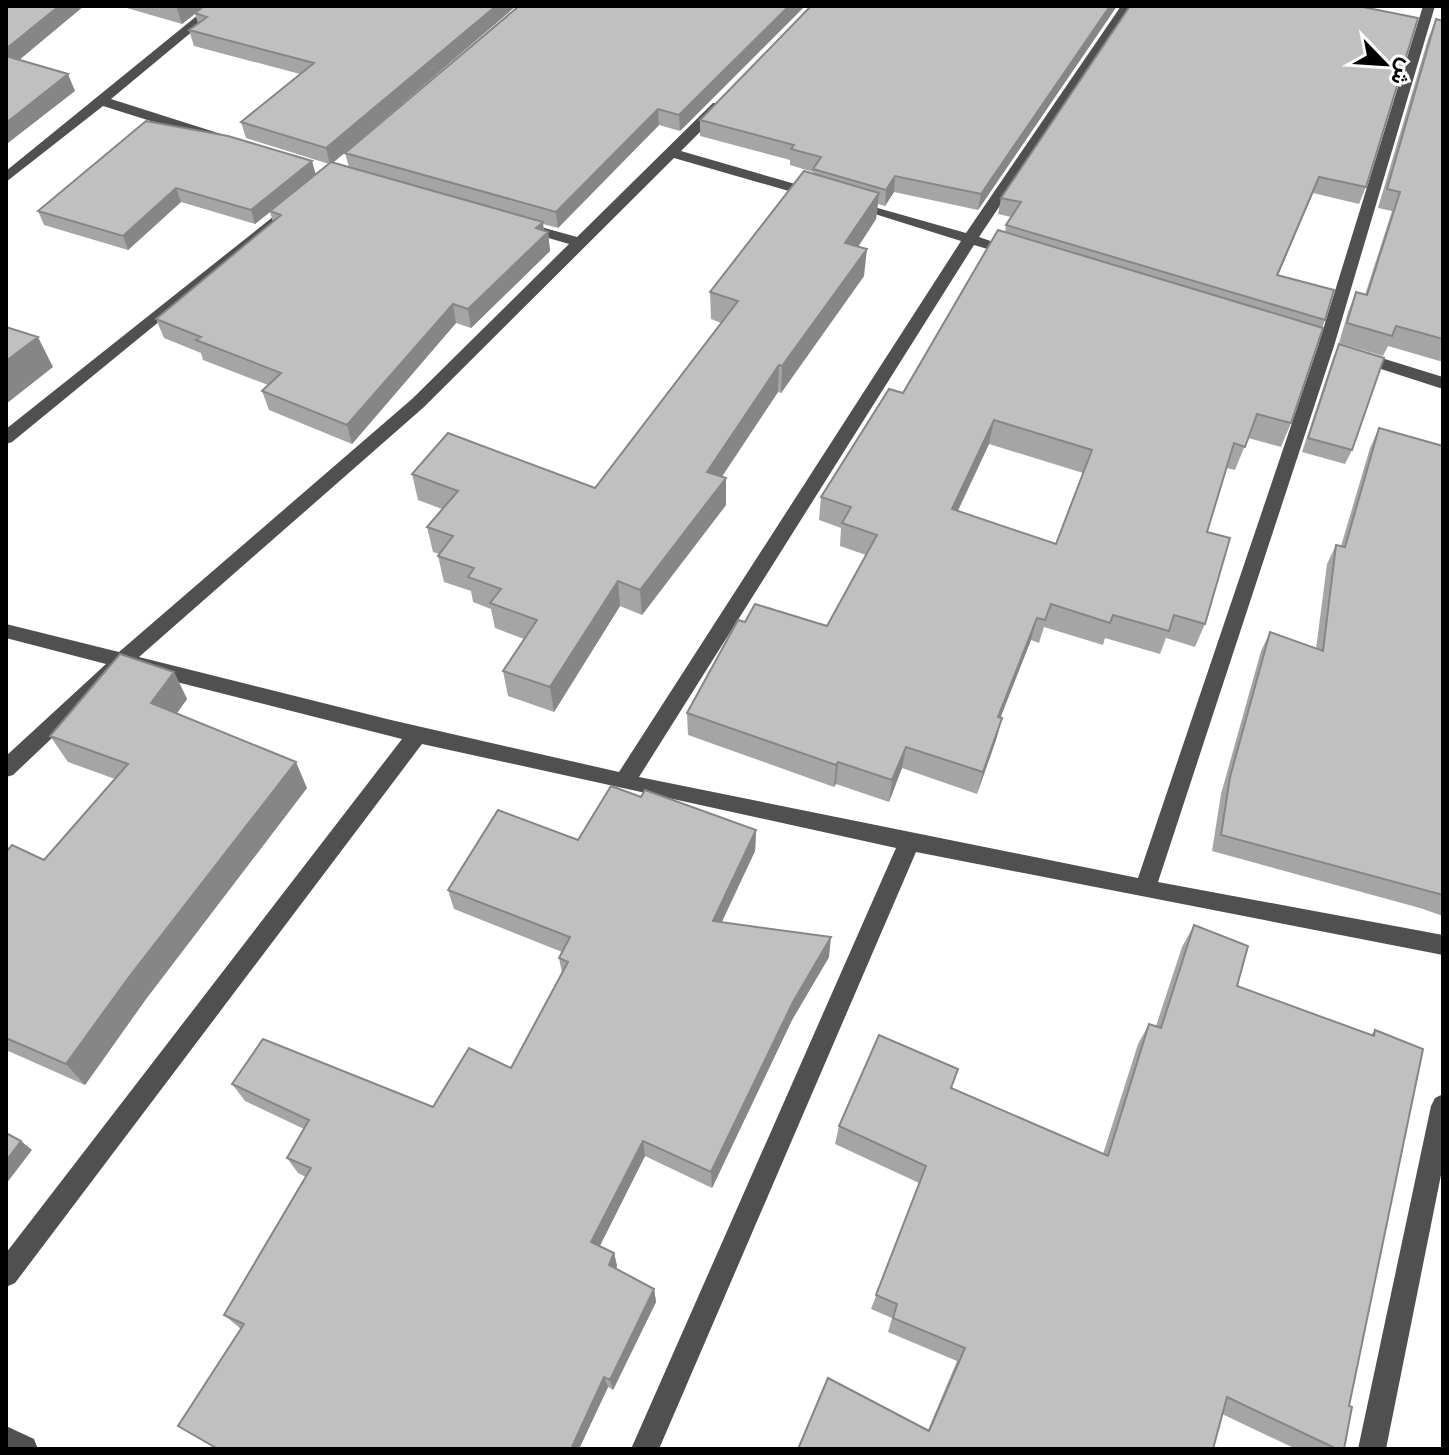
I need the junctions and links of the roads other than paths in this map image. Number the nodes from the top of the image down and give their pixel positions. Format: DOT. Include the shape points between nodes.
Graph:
graph roads {
  1 [pos="217,6"];
  2 [pos="1127,6"];
  3 [pos="1429,6"];
  4 [pos="727,96"];
  5 [pos="102,101"];
  6 [pos="232,141"];
  7 [pos="672,153"];
  8 [pos="6,159"];
  9 [pos="24,164"];
  10 [pos="6,178"];
  11 [pos="309,192"];
  12 [pos="508,222"];
  13 [pos="970,239"];
  14 [pos="581,243"];
  15 [pos="1029,256"];
  16 [pos="1318,344"];
  17 [pos="1443,383"];
  18 [pos="6,438"];
  19 [pos="6,631"];
  20 [pos="122,660"];
  21 [pos="417,735"];
  22 [pos="6,769"];
  23 [pos="624,782"];
  24 [pos="910,841"];
  25 [pos="1145,889"];
  26 [pos="1443,945"];
  27 [pos="1443,1106"];
  28 [pos="6,1274"];
  29 [pos="6,1440"];
  30 [pos="24,1449"];
  31 [pos="645,1449"];
  32 [pos="1372,1449"];
  1 -- 5 [label="street"];
  2 -- 13 [label="street"];
  3 -- 16 [label="street"];
  4 -- 7 [label="street"];
  5 -- 6 [label="street"];
  5 -- 9 [label="street"];
  7 -- 13 [label="street"];
  7 -- 14 [label="street"];
  8 -- 9 [label="street"];
  9 -- 10 [label="street"];
  11 -- 18 [label="street"];
  12 -- 14 [label="street"];
  13 -- 15 [label="street"];
  13 -- 23 [label="street"];
  14 -- 20 [label="street" via="418,403"];
  16 -- 17 [label="street"];
  16 -- 25 [label="street"];
  19 -- 20 [label="street"];
  20 -- 21 [label="street"];
  20 -- 22 [label="street"];
  21 -- 23 [label="street"];
  21 -- 28 [label="street"];
  23 -- 24 [label="street"];
  24 -- 25 [label="street"];
  24 -- 31 [label="street"];
  25 -- 26 [label="street"];
  27 -- 32 [label="street"];
  29 -- 30 [label="street"];
}
